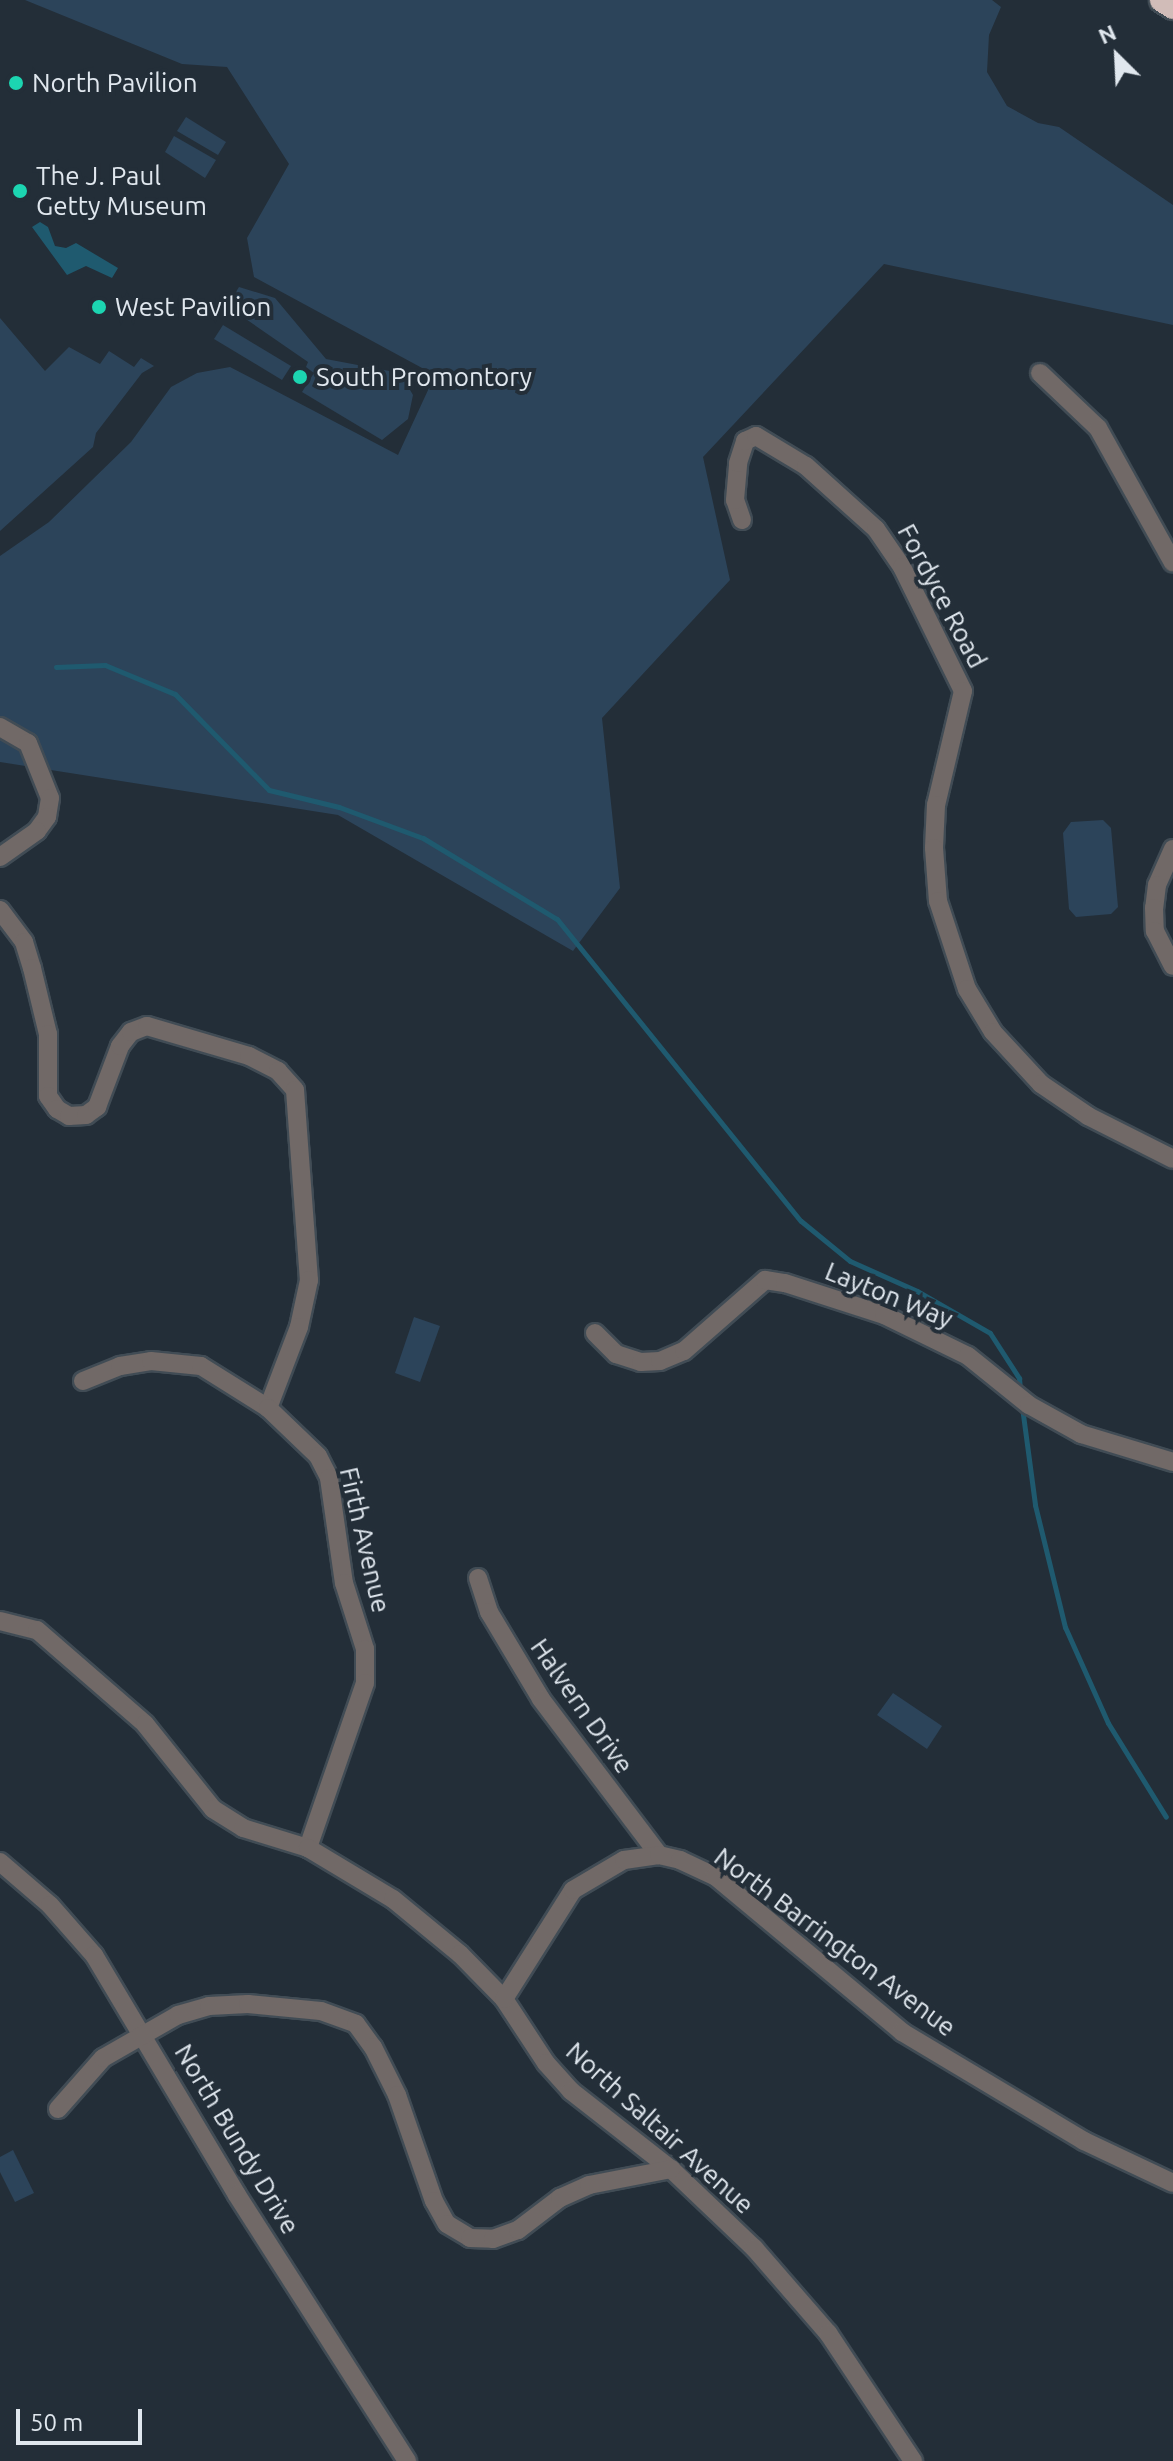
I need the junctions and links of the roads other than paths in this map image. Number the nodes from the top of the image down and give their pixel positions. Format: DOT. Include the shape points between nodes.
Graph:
graph roads {
  1 [pos="1162,0"];
  2 [pos="1173,7"];
  3 [pos="1040,373"];
  4 [pos="742,520"];
  5 [pos="1173,563"];
  6 [pos="0,727"];
  7 [pos="1173,849"];
  8 [pos="0,857"];
  9 [pos="0,910"];
  10 [pos="1173,966"];
  11 [pos="1173,1159"];
  12 [pos="595,1333"];
  13 [pos="83,1381"];
  14 [pos="268,1408"];
  15 [pos="1173,1462"];
  16 [pos="478,1578"];
  17 [pos="0,1621"];
  18 [pos="308,1848"];
  19 [pos="659,1855"];
  20 [pos="0,1862"];
  21 [pos="504,1999"];
  22 [pos="145,2033"];
  23 [pos="58,2109"];
  24 [pos="671,2169"];
  25 [pos="1173,2183"];
  26 [pos="407,2461"];
  27 [pos="913,2461"];
  1 -- 2 [label="highway"];
  3 -- 5 [label="street" via="1098,428"];
  4 -- 11 [label="street, Fordyce Road" via="735,500 738,463 745,441 756,436 841,494 894,554 963,691 936,805 934,848 938,901 967,989 993,1032 1041,1084 1088,1116"];
  6 -- 8 [label="street" via="28,743 50,798 47,817 37,831"];
  7 -- 10 [label="street" via="1157,885 1154,908 1155,931"];
  9 -- 14 [label="street" via="16,928 28,955 48,1034 48,1096 57,1109 86,1115 97,1107 120,1046 131,1032 147,1026 249,1056 278,1071 295,1090 309,1280 303,1315"];
  12 -- 15 [label="street, Layton Way" via="616,1354 660,1361 684,1351 765,1280 785,1283 884,1315 968,1356 1029,1405 1081,1434"];
  13 -- 14 [label="street, Firth Avenue" via="120,1366 187,1362 219,1375"];
  14 -- 18 [label="street, Firth Avenue" via="301,1435 329,1478 336,1549 365,1649 358,1714"];
  16 -- 19 [label="street, Halvern Drive" via="489,1612 541,1699"];
  17 -- 18 [label="street, North Saltair Avenue" via="37,1630 145,1724 213,1809 243,1828"];
  18 -- 21 [label="street, North Saltair Avenue" via="428,1925"];
  19 -- 21 [label="street" via="624,1860 573,1890"];
  19 -- 25 [label="street, North Barrington Avenue" via="715,1876 902,2032 1084,2141"];
  20 -- 22 [label="street, North Bundy Drive" via="50,1905 94,1955"];
  21 -- 24 [label="street, North Saltair Avenue" via="571,2091"];
  22 -- 23 [label="street" via="103,2058"];
  22 -- 24 [label="street" via="178,2015 235,2005 321,2011 356,2024 397,2095 434,2201 447,2224 470,2238 493,2239 518,2230 560,2198 589,2185"];
  22 -- 26 [label="street, North Bundy Drive" via="237,2195"];
  24 -- 27 [label="street, North Saltair Avenue" via="754,2248 828,2333"];
}
